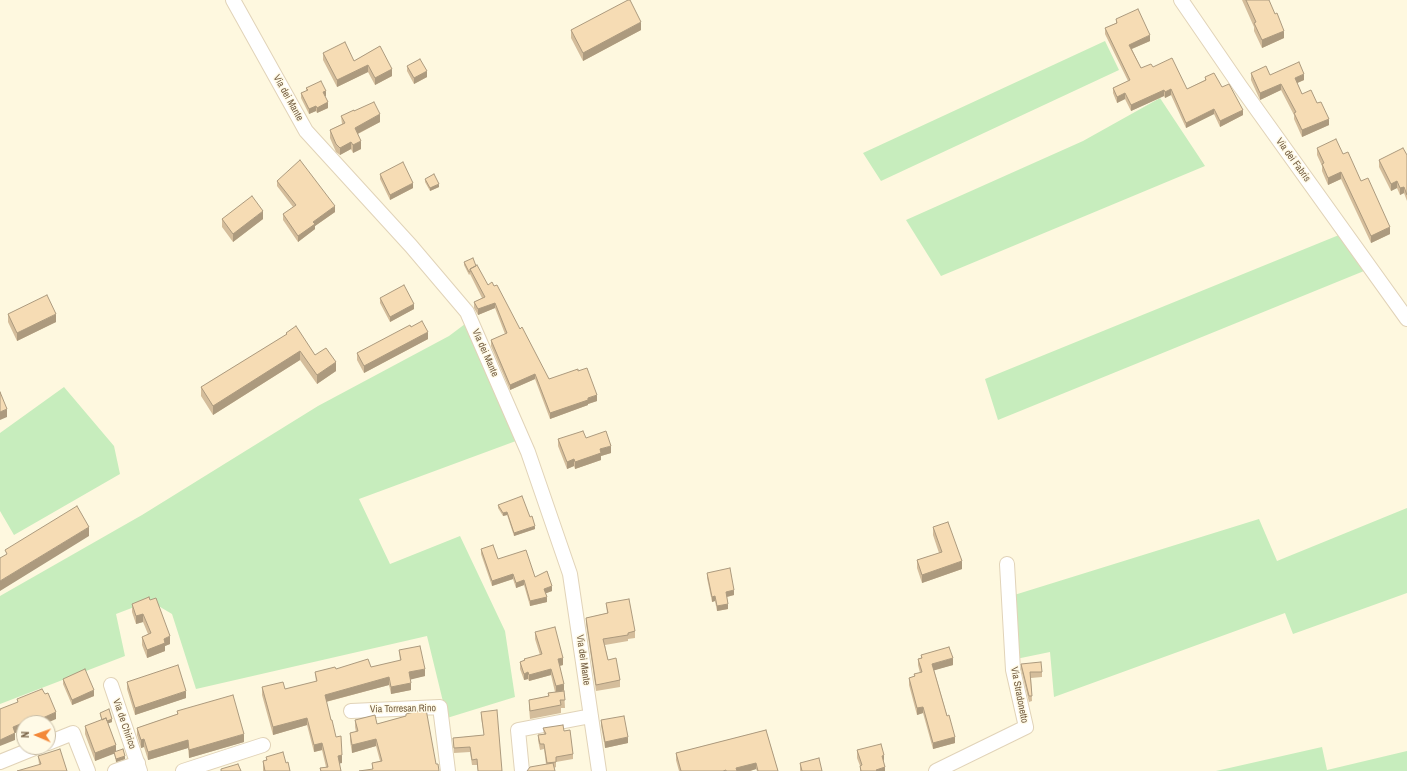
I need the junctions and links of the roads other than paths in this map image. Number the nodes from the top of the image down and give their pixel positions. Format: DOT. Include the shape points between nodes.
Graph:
graph roads {
  1 [pos="233,0"];
  2 [pos="1181,0"];
  3 [pos="1407,319"];
  4 [pos="1007,564"];
  5 [pos="111,685"];
  6 [pos="351,711"];
  7 [pos="591,716"];
  8 [pos="56,740"];
  9 [pos="264,745"];
  10 [pos="17,755"];
  11 [pos="0,762"];
  12 [pos="139,767"];
  13 [pos="88,771"];
  14 [pos="115,771"];
  15 [pos="183,771"];
  16 [pos="448,771"];
  17 [pos="522,771"];
  18 [pos="599,771"];
  19 [pos="936,771"];
  1 -- 7 [label="street, Via dei Mante" via="306,131 411,246 466,312 528,452 570,574"];
  2 -- 3 [label="street, Via dei Fabris"];
  4 -- 19 [label="street, Via Stradonetto" via="1013,670 1026,727"];
  5 -- 12 [label="street, Via de Chirico"];
  6 -- 16 [label="street, Via Torresan Rino" via="440,707"];
  7 -- 17 [label="street" via="518,730"];
  7 -- 18 [label="street, Via dei Mante"];
  8 -- 13 [label="street" via="73,733"];
  9 -- 15 [label="street"];
  10 -- 11 [label="street"];
  12 -- 14 [label="street"];
}
